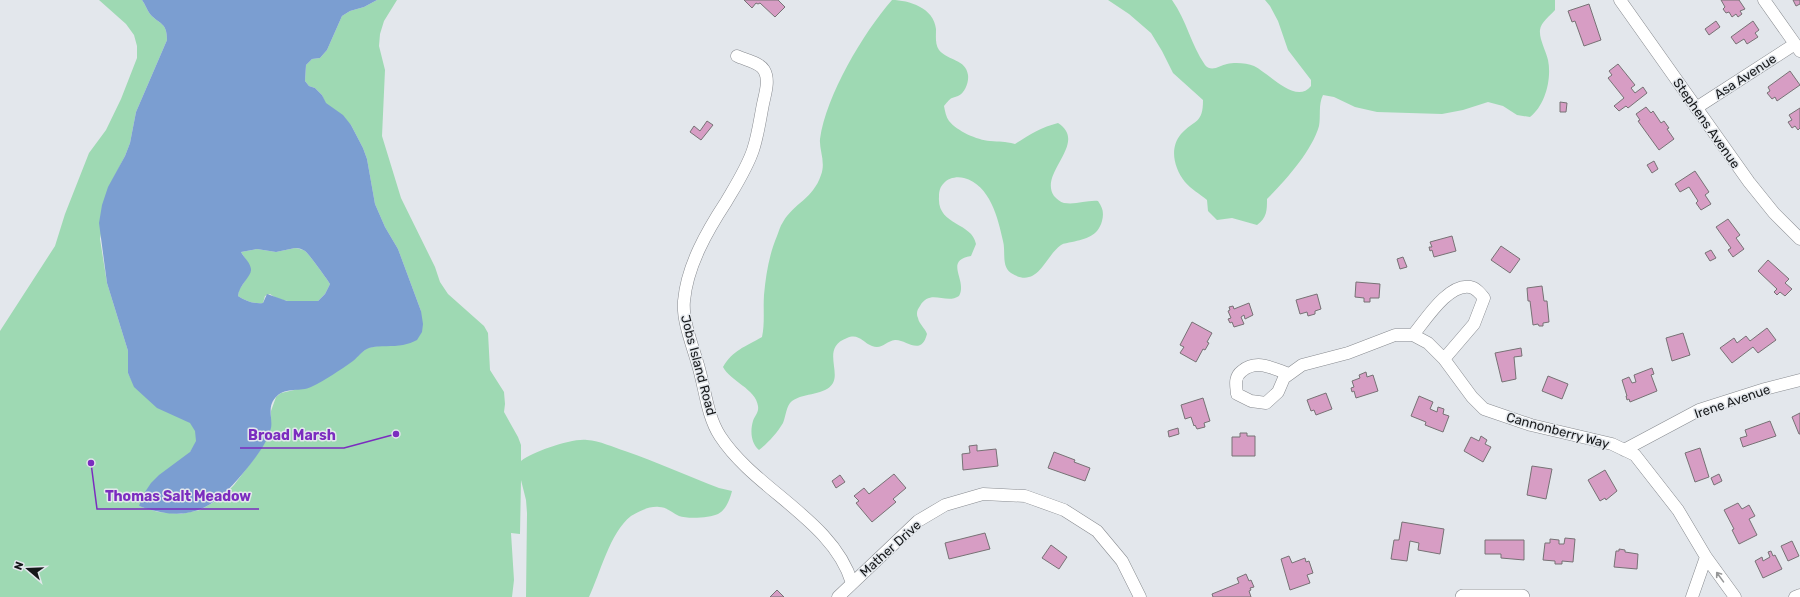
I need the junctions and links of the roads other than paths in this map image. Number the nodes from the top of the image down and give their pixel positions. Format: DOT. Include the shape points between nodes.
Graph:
graph roads {
  1 [pos="1620,0"];
  2 [pos="1764,0"];
  3 [pos="1797,47"];
  4 [pos="737,56"];
  5 [pos="1696,108"];
  6 [pos="1800,239"];
  7 [pos="1413,335"];
  8 [pos="1444,359"];
  9 [pos="1289,374"];
  10 [pos="1800,380"];
  11 [pos="1624,450"];
  12 [pos="1706,557"];
  13 [pos="852,583"];
  14 [pos="1800,595"];
  15 [pos="838,597"];
  16 [pos="1140,597"];
  17 [pos="1463,597"];
  18 [pos="1522,597"];
  19 [pos="1692,597"];
  20 [pos="1735,597"];
  21 [pos="1795,597"];
  1 -- 5 [label="street, Stephens Avenue"];
  2 -- 3 [label="street"];
  3 -- 5 [label="street, Asa Avenue"];
  4 -- 13 [label="street, Jobs Island Road" via="759,65 766,76 755,143 736,186 698,252 686,290 685,313 709,407 720,435 749,469 829,541 842,558"];
  5 -- 6 [label="street, Stephens Avenue" via="1757,193"];
  7 -- 8 [label="street, Cannonberry Way" via="1428,343"];
  7 -- 8 [label="street" via="1446,296 1458,288 1470,287 1477,290 1484,298 1474,324"];
  7 -- 9 [label="street" via="1395,335 1348,353 1302,365"];
  8 -- 11 [label="street, Cannonberry Way" via="1472,398 1484,409 1531,425 1612,444"];
  10 -- 11 [label="street, Irene Avenue" via="1699,410"];
  11 -- 12 [label="street, Cannonberry Way" via="1635,456 1678,510"];
  12 -- 19 [label="street"];
  20 -- 12 [label="street, Cannonberry Way, one-way"];
  13 -- 15 [label="street, Mather Drive"];
  13 -- 16 [label="street, Mather Drive" via="918,521 945,505 983,494 1025,496 1064,510 1097,531 1122,561"];
  14 -- 21 [label="street"];
  17 -- 18 [label="street"];
}
